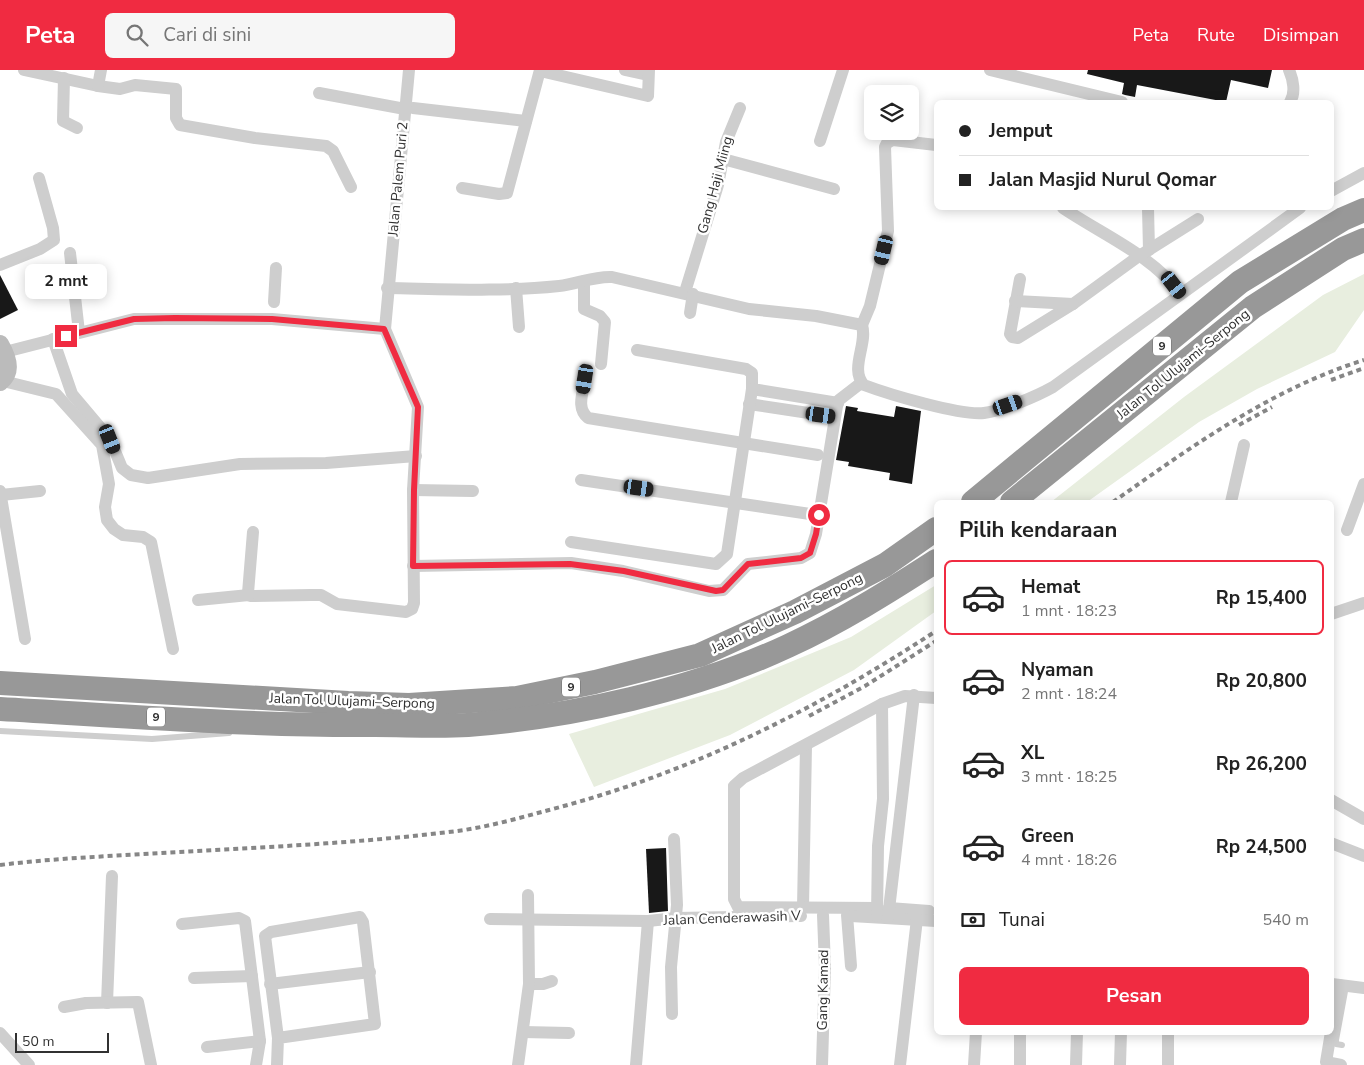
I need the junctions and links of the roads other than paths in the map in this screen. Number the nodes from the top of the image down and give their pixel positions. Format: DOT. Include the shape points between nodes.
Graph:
graph roads {
  1 [pos="24,70"];
  2 [pos="101,70"];
  3 [pos="409,70"];
  4 [pos="540,70"];
  5 [pos="625,70"];
  6 [pos="843,70"];
  7 [pos="990,70"];
  8 [pos="1288,70"];
  9 [pos="648,73"];
  10 [pos="64,78"];
  11 [pos="98,86"];
  12 [pos="319,93"];
  13 [pos="1114,100"];
  14 [pos="1291,100"];
  15 [pos="409,108"];
  16 [pos="740,108"];
  17 [pos="526,121"];
  18 [pos="76,128"];
  19 [pos="820,141"];
  20 [pos="934,145"];
  21 [pos="723,159"];
  22 [pos="1364,173"];
  23 [pos="39,178"];
  24 [pos="351,187"];
  25 [pos="462,188"];
  26 [pos="834,189"];
  27 [pos="1334,189"];
  28 [pos="1067,210"];
  29 [pos="1148,210"];
  30 [pos="1297,210"];
  31 [pos="1364,210"];
  32 [pos="1198,219"];
  33 [pos="1364,240"];
  34 [pos="1144,252"];
  35 [pos="70,254"];
  36 [pos="0,265"];
  37 [pos="276,268"];
  38 [pos="1020,279"];
  39 [pos="584,281"];
  40 [pos="387,288"];
  41 [pos="516,288"];
  42 [pos="689,293"];
  43 [pos="1180,293"];
  44 [pos="1015,301"];
  45 [pos="1073,304"];
  46 [pos="273,311"];
  47 [pos="690,313"];
  48 [pos="862,325"];
  49 [pos="519,326"];
  50 [pos="384,329"];
  51 [pos="79,332"];
  52 [pos="53,339"];
  53 [pos="3,348"];
  54 [pos="637,350"];
  55 [pos="601,364"];
  56 [pos="585,379"];
  57 [pos="1,382"];
  58 [pos="861,383"];
  59 [pos="752,389"];
  60 [pos="838,403"];
  61 [pos="749,404"];
  62 [pos="835,417"];
  63 [pos="743,443"];
  64 [pos="1244,445"];
  65 [pos="818,454"];
  66 [pos="416,456"];
  67 [pos="581,480"];
  68 [pos="1364,484"];
  69 [pos="414,490"];
  70 [pos="40,491"];
  71 [pos="473,491"];
  72 [pos="1,493"];
  73 [pos="975,500"];
  74 [pos="1014,500"];
  75 [pos="1231,500"];
  76 [pos="734,502"];
  77 [pos="810,514"];
  78 [pos="934,530"];
  79 [pos="1347,530"];
  80 [pos="253,532"];
  81 [pos="571,542"];
  82 [pos="934,562"];
  83 [pos="413,566"];
  84 [pos="249,595"];
  85 [pos="198,600"];
  86 [pos="1364,603"];
  87 [pos="1334,613"];
  88 [pos="26,639"];
  89 [pos="173,649"];
  90 [pos="0,683"];
  91 [pos="914,695"];
  92 [pos="934,698"];
  93 [pos="882,704"];
  94 [pos="0,709"];
  95 [pos="313,726"];
  96 [pos="0,731"];
  97 [pos="255,731"];
  98 [pos="235,732"];
  99 [pos="806,746"];
  100 [pos="883,799"];
  101 [pos="902,801"];
  102 [pos="1334,802"];
  103 [pos="1364,819"];
  104 [pos="674,839"];
  105 [pos="1334,844"];
  106 [pos="1364,856"];
  107 [pos="879,868"];
  108 [pos="893,869"];
  109 [pos="112,876"];
  110 [pos="528,895"];
  111 [pos="803,908"];
  112 [pos="934,912"];
  113 [pos="883,913"];
  114 [pos="823,915"];
  115 [pos="846,915"];
  116 [pos="676,918"];
  117 [pos="490,919"];
  118 [pos="917,919"];
  119 [pos="934,920"];
  120 [pos="528,921"];
  121 [pos="648,921"];
  122 [pos="182,924"];
  123 [pos="851,966"];
  124 [pos="370,972"];
  125 [pos="252,976"];
  126 [pos="194,978"];
  127 [pos="552,981"];
  128 [pos="270,984"];
  129 [pos="528,984"];
  130 [pos="1339,985"];
  131 [pos="1364,988"];
  132 [pos="107,1003"];
  133 [pos="64,1008"];
  134 [pos="672,1014"];
  135 [pos="1334,1014"];
  136 [pos="523,1032"];
  137 [pos="0,1033"];
  138 [pos="569,1033"];
  139 [pos="976,1035"];
  140 [pos="1020,1035"];
  141 [pos="1076,1035"];
  142 [pos="1121,1035"];
  143 [pos="1168,1035"];
  144 [pos="1330,1035"];
  145 [pos="278,1038"];
  146 [pos="260,1041"];
  147 [pos="1342,1045"];
  148 [pos="0,1046"];
  149 [pos="207,1047"];
  150 [pos="14,1049"];
  151 [pos="29,1065"];
  152 [pos="151,1065"];
  153 [pos="256,1065"];
  154 [pos="277,1065"];
  155 [pos="518,1065"];
  156 [pos="636,1065"];
  157 [pos="822,1065"];
  158 [pos="900,1065"];
  159 [pos="974,1065"];
  160 [pos="1020,1065"];
  161 [pos="1076,1065"];
  162 [pos="1120,1065"];
  163 [pos="1168,1065"];
  164 [pos="1340,1065"];
  1 -- 10 [label="street"];
  2 -- 11 [label="street"];
  3 -- 15 [label="street, Jalan Palem Puri 2"];
  4 -- 9 [label="street" via="648,96"];
  4 -- 17 [label="street"];
  5 -- 9 [label="street"];
  6 -- 19 [label="street"];
  7 -- 13 [label="street"];
  8 -- 14 [label="street" via="1293,79"];
  10 -- 11 [label="street"];
  10 -- 18 [label="street" via="62,121"];
  11 -- 24 [label="street" via="176,89 176,118 180,125 326,146 333,151"];
  12 -- 15 [label="street"];
  15 -- 17 [label="street"];
  15 -- 40 [label="street, Jalan Palem Puri 2"];
  16 -- 21 [label="street, Gang Haji Miing" via="733,121"];
  17 -- 25 [label="street" via="507,193"];
  20 -- 48 [label="street" via="898,140 888,141 885,147 888,231 870,306"];
  21 -- 26 [label="street"];
  21 -- 42 [label="street, Gang Haji Miing"];
  22 -- 27 [label="street"];
  23 -- 36 [label="street" via="54,240"];
  28 -- 34 [label="street"];
  29 -- 34 [label="street"];
  30 -- 43 [label="street"];
  31 -- 73 [label="highway, Jalan Tol Ulujami–Serpong / 9" via="1343,219 1240,282"];
  32 -- 34 [label="street"];
  33 -- 74 [label="highway, Jalan Tol Ulujami–Serpong / 9" via="1343,249 1253,307"];
  34 -- 43 [label="street"];
  34 -- 45 [label="street"];
  35 -- 51 [label="street"];
  37 -- 46 [label="street"];
  38 -- 44 [label="street"];
  39 -- 41 [label="street" via="561,286"];
  39 -- 42 [label="street" via="612,277"];
  39 -- 55 [label="street" via="584,309 605,322"];
  40 -- 41 [label="street"];
  40 -- 50 [label="street, Jalan Palem Puri 2"];
  41 -- 49 [label="street"];
  42 -- 47 [label="street, Gang Haji Miing"];
  42 -- 48 [label="street" via="749,309"];
  43 -- 58 [label="street" via="1039,395 985,413 954,410"];
  44 -- 45 [label="street"];
  44 -- 45 [label="street" via="1010,334 1018,338"];
  46 -- 50 [label="street"];
  46 -- 51 [label="street" via="134,319"];
  48 -- 58 [label="street" via="865,333 858,371"];
  50 -- 66 [label="street" via="418,407"];
  51 -- 52 [label="street"];
  52 -- 53 [label="street"];
  52 -- 66 [label="street" via="72,394 110,439 122,468 131,475 148,478 240,464 326,463"];
  53 -- 57 [label="street" via="7,370"];
  54 -- 59 [label="street" via="746,368 752,373"];
  56 -- 63 [label="street" via="581,407 588,418"];
  57 -- 89 [label="street" via="56,394 102,445 109,484 105,507 107,520 123,535 143,537 151,542"];
  58 -- 60 [label="street"];
  59 -- 60 [label="street"];
  59 -- 61 [label="street"];
  60 -- 62 [label="street"];
  61 -- 62 [label="street"];
  61 -- 63 [label="street"];
  62 -- 83 [label="street" via="810,553 801,558 748,564 723,590 708,591 624,571 570,564"];
  63 -- 65 [label="street"];
  63 -- 76 [label="street"];
  64 -- 75 [label="street"];
  66 -- 69 [label="street"];
  67 -- 76 [label="street"];
  68 -- 79 [label="street"];
  69 -- 71 [label="street"];
  69 -- 83 [label="street"];
  70 -- 72 [label="street"];
  72 -- 88 [label="street"];
  76 -- 77 [label="street"];
  76 -- 81 [label="street" via="727,554 716,564"];
  78 -- 90 [label="highway, Jalan Tol Ulujami–Serpong / 9" via="885,565 700,655 517,698 392,704"];
  80 -- 84 [label="street"];
  82 -- 95 [label="highway, Jalan Tol Ulujami–Serpong / 9" via="874,602 788,646 655,692 569,712 466,725"];
  83 -- 84 [label="street" via="414,603 406,612 337,604 321,595"];
  84 -- 85 [label="street"];
  86 -- 87 [label="street"];
  91 -- 92 [label="street"];
  91 -- 93 [label="street"];
  91 -- 101 [label="street"];
  93 -- 99 [label="street"];
  93 -- 100 [label="street"];
  94 -- 95 [label="highway, Jalan Tol Ulujami–Serpong / 9"];
  95 -- 97 [label="lane"];
  96 -- 98 [label="lane" via="152,739"];
  99 -- 111 [label="street"];
  99 -- 111 [label="street" via="743,778 734,786 736,905 741,908"];
  100 -- 101 [label="street"];
  100 -- 107 [label="street"];
  101 -- 108 [label="street"];
  102 -- 103 [label="street"];
  104 -- 116 [label="street"];
  105 -- 106 [label="street"];
  107 -- 108 [label="street"];
  107 -- 113 [label="street"];
  108 -- 113 [label="street"];
  109 -- 132 [label="street"];
  110 -- 120 [label="street"];
  111 -- 113 [label="street"];
  112 -- 113 [label="street"];
  113 -- 115 [label="street, Jalan Cenderawasih V"];
  113 -- 118 [label="street, Jalan Cenderawasih V"];
  114 -- 115 [label="street, Jalan Cenderawasih V"];
  114 -- 116 [label="street, Jalan Cenderawasih V"];
  114 -- 157 [label="street, Gang Kamad"];
  115 -- 123 [label="street"];
  116 -- 121 [label="street, Jalan Cenderawasih V"];
  116 -- 134 [label="street" via="671,967"];
  117 -- 120 [label="street, Jalan Cenderawasih V"];
  118 -- 119 [label="street, Jalan Cenderawasih V"];
  118 -- 158 [label="street"];
  120 -- 121 [label="street, Jalan Cenderawasih V"];
  120 -- 129 [label="street"];
  121 -- 156 [label="street"];
  122 -- 125 [label="street" via="243,919"];
  124 -- 128 [label="street"];
  124 -- 128 [label="street" via="363,922 356,917 267,933"];
  124 -- 145 [label="street" via="375,1024"];
  125 -- 126 [label="street"];
  125 -- 146 [label="street"];
  127 -- 129 [label="street"];
  128 -- 145 [label="street"];
  129 -- 136 [label="street"];
  130 -- 131 [label="street"];
  130 -- 135 [label="street"];
  130 -- 147 [label="lane" via="1336,1044"];
  132 -- 133 [label="street"];
  132 -- 152 [label="street" via="138,1002"];
  136 -- 138 [label="street"];
  136 -- 155 [label="street"];
  137 -- 150 [label="street"];
  139 -- 159 [label="street"];
  140 -- 160 [label="street"];
  141 -- 161 [label="street"];
  142 -- 162 [label="street"];
  143 -- 163 [label="street"];
  144 -- 164 [label="street" via="1326,1062"];
  145 -- 154 [label="street"];
  146 -- 149 [label="street"];
  146 -- 153 [label="street"];
  148 -- 150 [label="street"];
  150 -- 151 [label="street"];
}
